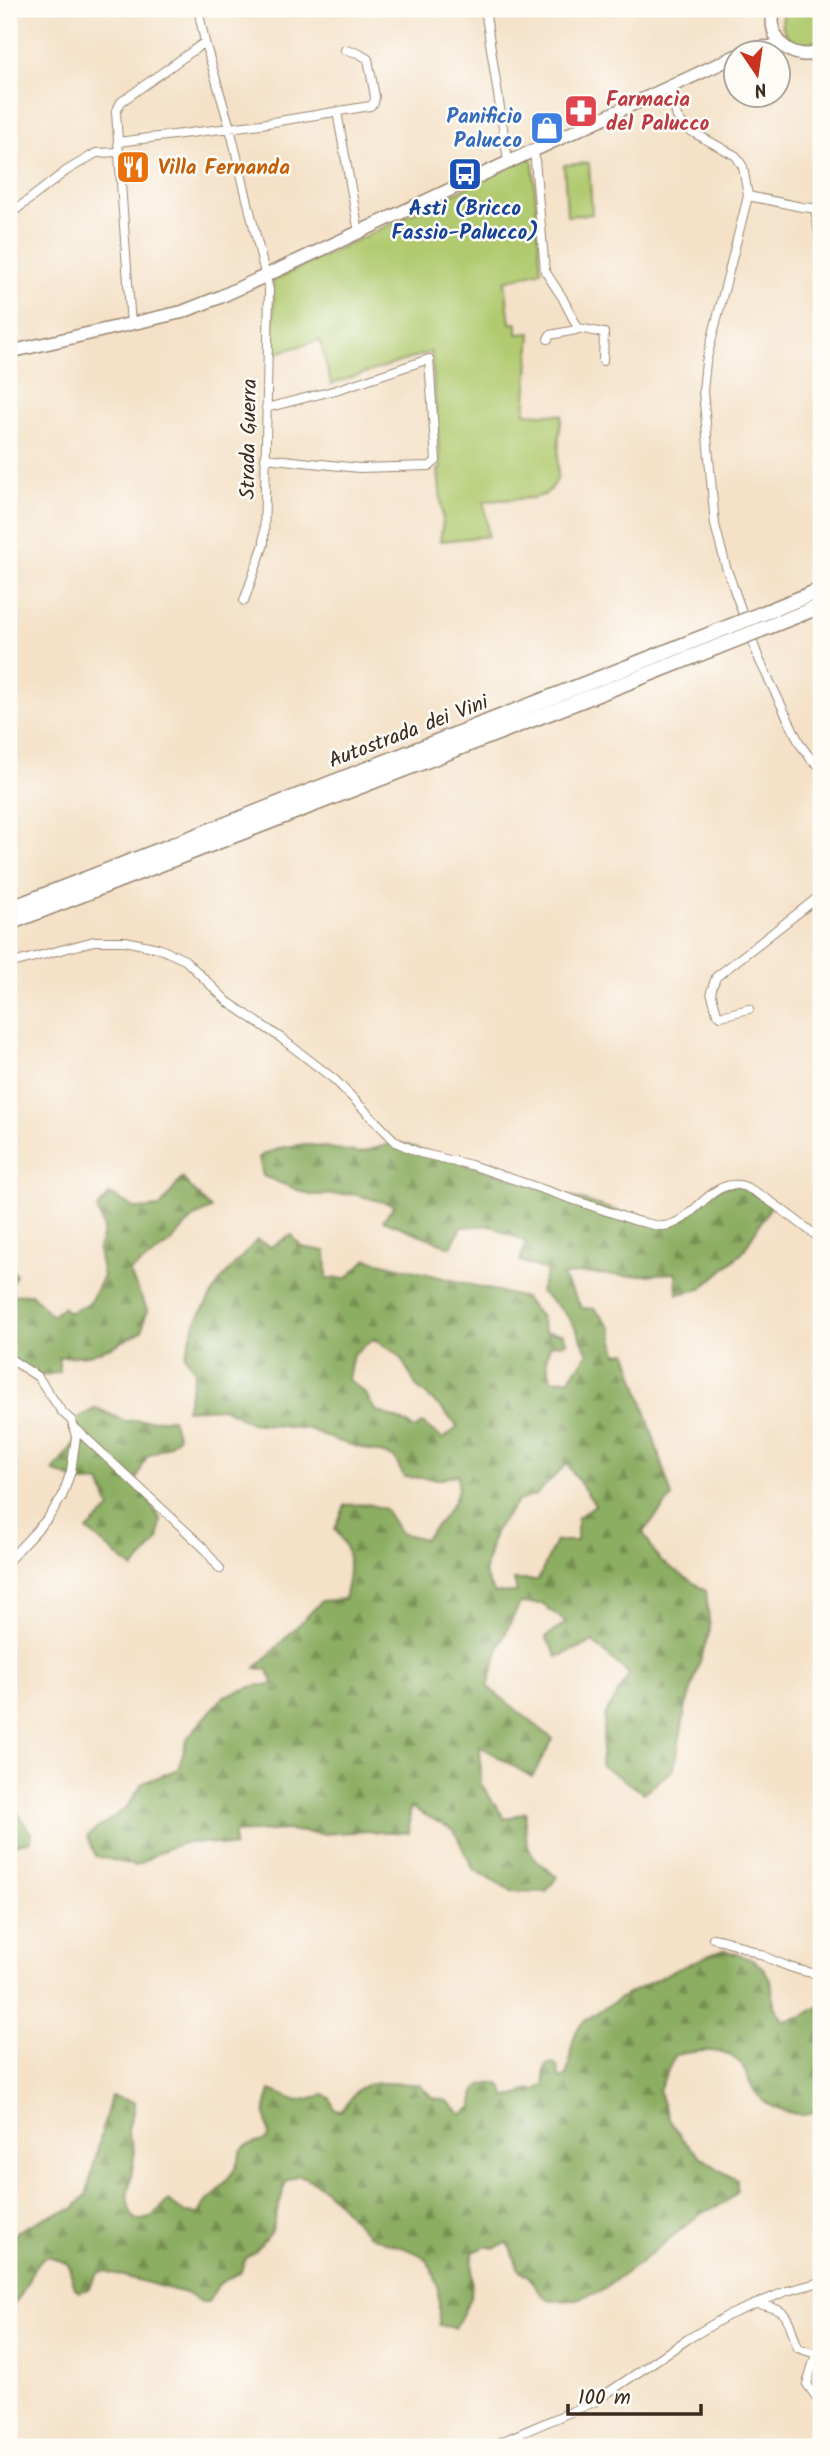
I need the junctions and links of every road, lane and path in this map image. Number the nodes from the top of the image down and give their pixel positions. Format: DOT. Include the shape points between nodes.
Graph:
graph roads {
  1 [pos="198,9"];
  2 [pos="485,9"];
  3 [pos="775,9"];
  4 [pos="772,23"];
  5 [pos="759,38"];
  6 [pos="777,38"];
  7 [pos="205,42"];
  8 [pos="345,50"];
  9 [pos="821,51"];
  10 [pos="792,52"];
  11 [pos="722,62"];
  12 [pos="669,86"];
  13 [pos="337,112"];
  14 [pos="230,128"];
  15 [pos="119,147"];
  16 [pos="534,149"];
  17 [pos="508,161"];
  18 [pos="748,196"];
  19 [pos="818,209"];
  20 [pos="9,215"];
  21 [pos="359,232"];
  22 [pos="821,246"];
  23 [pos="266,275"];
  24 [pos="131,325"];
  25 [pos="578,328"];
  26 [pos="548,339"];
  27 [pos="9,352"];
  28 [pos="603,361"];
  29 [pos="266,408"];
  30 [pos="265,458"];
  31 [pos="821,590"];
  32 [pos="244,600"];
  33 [pos="821,606"];
  34 [pos="636,672"];
  35 [pos="821,767"];
  36 [pos="821,895"];
  37 [pos="9,909"];
  38 [pos="9,923"];
  39 [pos="9,964"];
  40 [pos="749,1009"];
  41 [pos="821,1239"];
  42 [pos="9,1358"];
  43 [pos="73,1426"];
  44 [pos="9,1560"];
  45 [pos="220,1569"];
  46 [pos="713,1938"];
  47 [pos="821,1974"];
  48 [pos="821,2282"];
  49 [pos="754,2304"];
  50 [pos="821,2404"];
  51 [pos="489,2447"];
  1 -- 7 [label="street, Strada Guerra"];
  2 -- 17 [label="street"];
  3 -- 4 [label="main road"];
  4 -- 5 [label="main road"];
  4 -- 6 [label="main road"];
  7 -- 14 [label="street, Strada Guerra"];
  7 -- 15 [label="street" via="121,103 116,113"];
  8 -- 13 [label="street" via="368,59 375,97 370,106"];
  9 -- 10 [label="main road"];
  11 -- 12 [label="main road"];
  12 -- 16 [label="main road"];
  12 -- 18 [label="street" via="677,117 687,129 736,156 743,167"];
  13 -- 14 [label="street"];
  13 -- 21 [label="street"];
  14 -- 15 [label="street"];
  14 -- 23 [label="street, Strada Guerra"];
  15 -- 20 [label="street" via="96,153 66,171"];
  15 -- 24 [label="street"];
  16 -- 17 [label="main road"];
  16 -- 25 [label="street" via="545,271"];
  17 -- 21 [label="main road"];
  18 -- 19 [label="street"];
  18 -- 35 [label="street" via="706,362 703,391 715,525 759,659 800,744"];
  19 -- 22 [label="street"];
  21 -- 23 [label="main road"];
  23 -- 24 [label="main road" via="182,312"];
  23 -- 29 [label="street, Strada Guerra"];
  24 -- 27 [label="main road"];
  25 -- 26 [label="street"];
  25 -- 28 [label="street" via="604,333"];
  29 -- 30 [label="street, Strada Guerra"];
  29 -- 30 [label="street" via="429,359 436,461 430,466 359,468"];
  30 -- 32 [label="street, Strada Guerra" via="264,544"];
  31 -- 34 [label="highway, Autostrada dei Vini, bridge"];
  33 -- 34 [label="highway, Autostrada dei Vini, bridge"];
  34 -- 37 [label="highway, Autostrada dei Vini"];
  34 -- 38 [label="highway, Autostrada dei Vini"];
  36 -- 40 [label="street" via="716,977 711,992 717,1013"];
  39 -- 41 [label="street" via="94,941 158,947 185,960 228,1002 335,1080 396,1142 420,1153 665,1226 688,1215 721,1187 739,1185"];
  42 -- 43 [label="street" via="38,1377"];
  43 -- 44 [label="street" via="73,1457 62,1497"];
  43 -- 45 [label="street" via="203,1547"];
  46 -- 47 [label="street" via="732,1941 804,1973"];
  48 -- 49 [label="street"];
  49 -- 50 [label="street" via="784,2312 798,2348 816,2354 807,2384"];
  49 -- 51 [label="street" via="688,2339 594,2402"];
}
